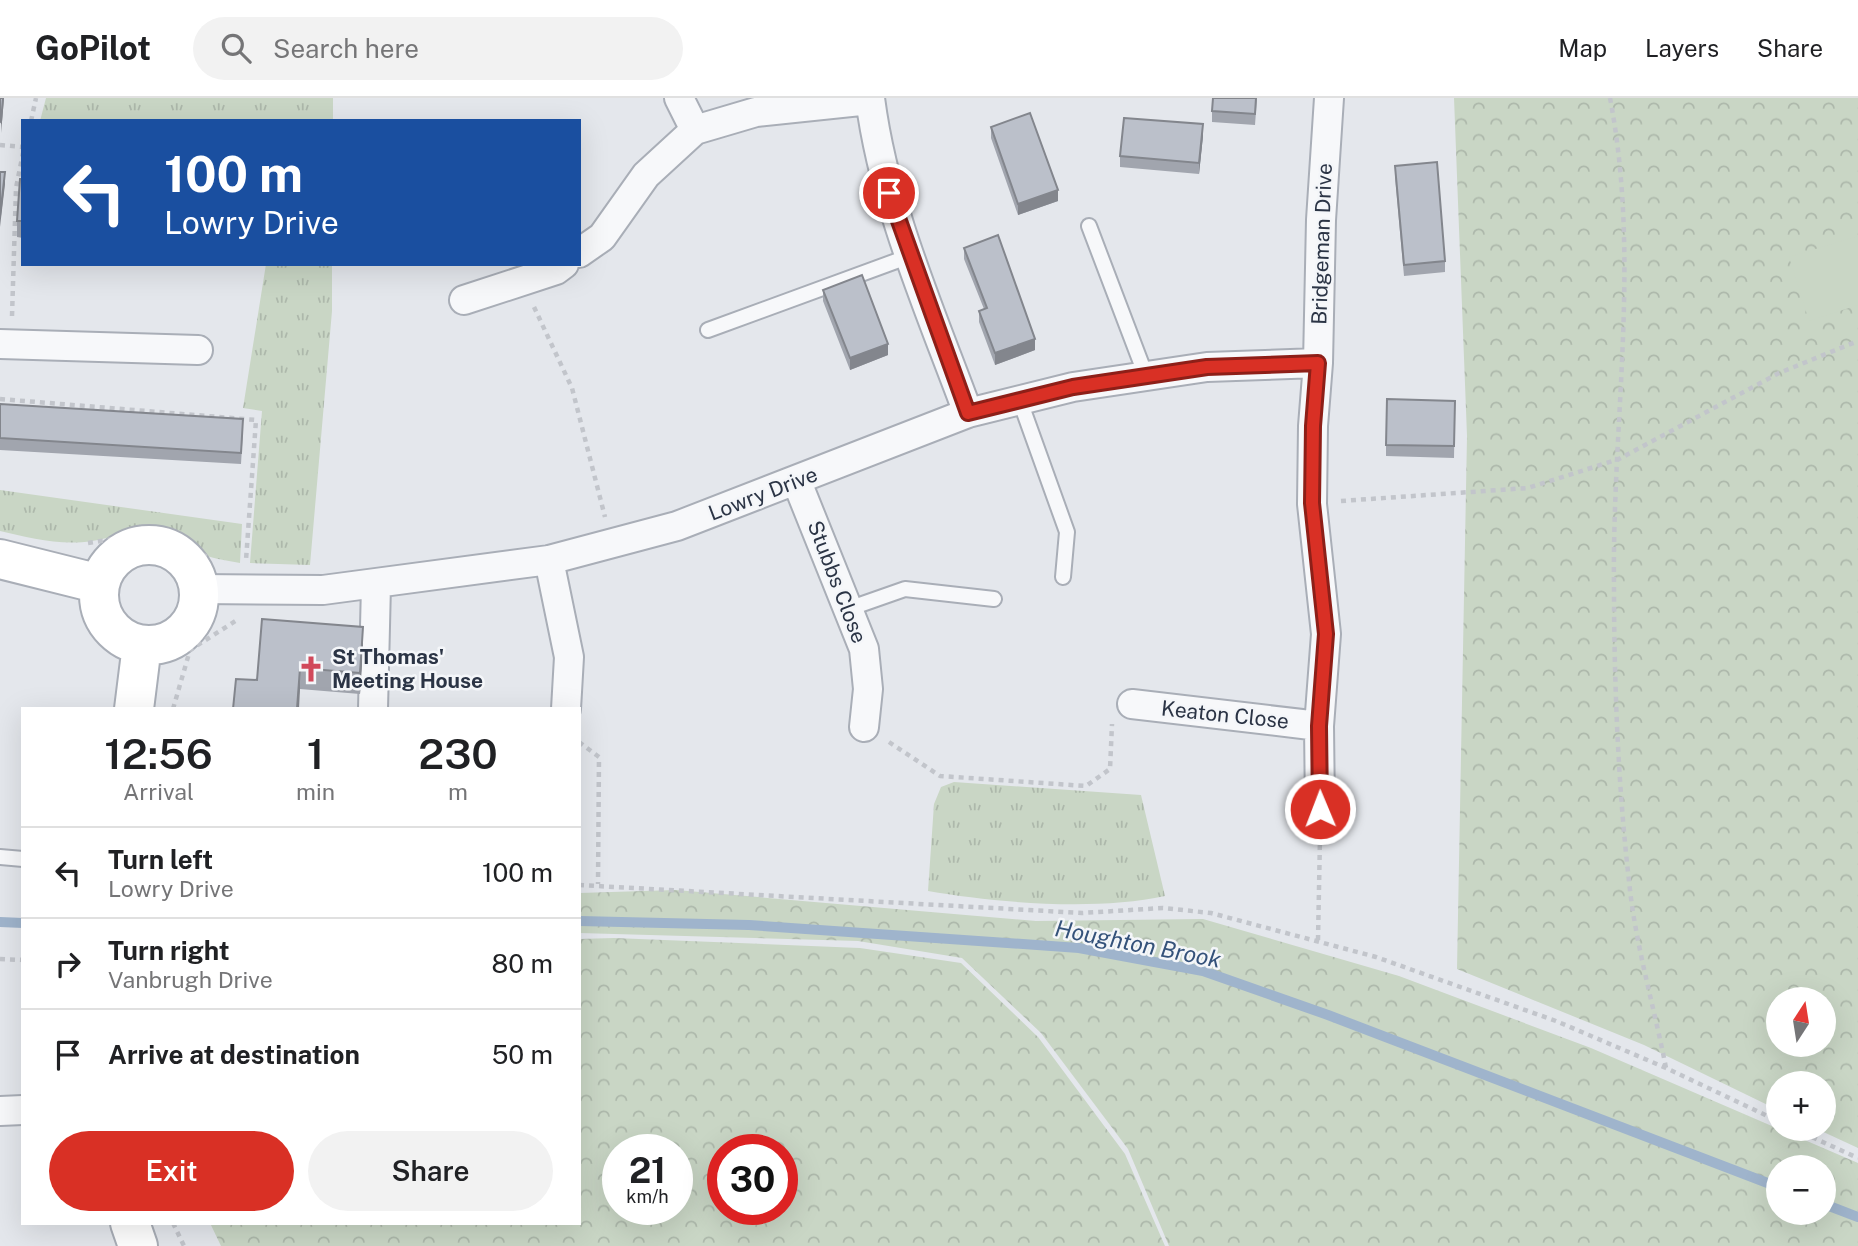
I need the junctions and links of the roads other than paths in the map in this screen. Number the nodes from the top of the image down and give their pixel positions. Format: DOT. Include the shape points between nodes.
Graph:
graph roads {
  1 [pos="679,98"];
  2 [pos="1329,98"];
  3 [pos="870,99"];
  4 [pos="695,130"];
  5 [pos="1088,226"];
  6 [pos="581,252"];
  7 [pos="910,256"];
  8 [pos="559,266"];
  9 [pos="464,300"];
  10 [pos="708,330"];
  11 [pos="5,344"];
  12 [pos="198,350"];
  13 [pos="1318,363"];
  14 [pos="1146,376"];
  15 [pos="1020,401"];
  16 [pos="968,413"];
  17 [pos="797,482"];
  18 [pos="0,559"];
  19 [pos="549,560"];
  20 [pos="206,575"];
  21 [pos="1063,577"];
  22 [pos="100,583"];
  23 [pos="376,585"];
  24 [pos="994,599"];
  25 [pos="848,609"];
  26 [pos="142,645"];
  27 [pos="1132,704"];
  28 [pos="134,707"];
  29 [pos="373,707"];
  30 [pos="566,707"];
  31 [pos="1319,726"];
  32 [pos="864,727"];
  33 [pos="1320,809"];
  34 [pos="0,857"];
  35 [pos="21,859"];
  36 [pos="21,1110"];
  37 [pos="0,1111"];
  38 [pos="131,1225"];
  39 [pos="138,1246"];
  1 -- 4 [label="street"];
  2 -- 13 [label="street, Bridgeman Drive"];
  3 -- 4 [label="street" via="756,112"];
  3 -- 7 [label="street" via="877,147"];
  4 -- 6 [label="street" via="646,175 602,237"];
  5 -- 14 [label="lane"];
  7 -- 10 [label="lane"];
  7 -- 16 [label="street"];
  8 -- 9 [label="street"];
  11 -- 12 [label="street"];
  13 -- 14 [label="street, Lowry Drive" via="1207,367"];
  13 -- 31 [label="street, Bridgeman Drive" via="1312,503 1326,634"];
  14 -- 15 [label="street, Lowry Drive"];
  15 -- 16 [label="street, Lowry Drive"];
  15 -- 21 [label="lane" via="1067,532"];
  16 -- 17 [label="street, Lowry Drive"];
  17 -- 19 [label="street, Lowry Drive" via="677,526"];
  17 -- 25 [label="street, Stubbs Close"];
  18 -- 22 [label="street"];
  19 -- 23 [label="street, Lowry Drive"];
  19 -- 30 [label="street" via="569,657"];
  20 -- 22 [label="street" via="194,572 168,549 151,544 118,555"];
  20 -- 23 [label="street, Lowry Drive" via="323,590"];
  20 -- 26 [label="street" via="194,618 184,631 172,640"];
  22 -- 26 [label="street" via="103,616 126,640"];
  23 -- 29 [label="street"];
  24 -- 25 [label="lane" via="905,589"];
  25 -- 32 [label="street, Stubbs Close" via="864,649 868,689"];
  26 -- 28 [label="street"];
  27 -- 31 [label="street, Keaton Close"];
  31 -- 33 [label="street, Bridgeman Drive"];
  34 -- 35 [label="lane"];
  36 -- 37 [label="street"];
  38 -- 39 [label="street"];
}
